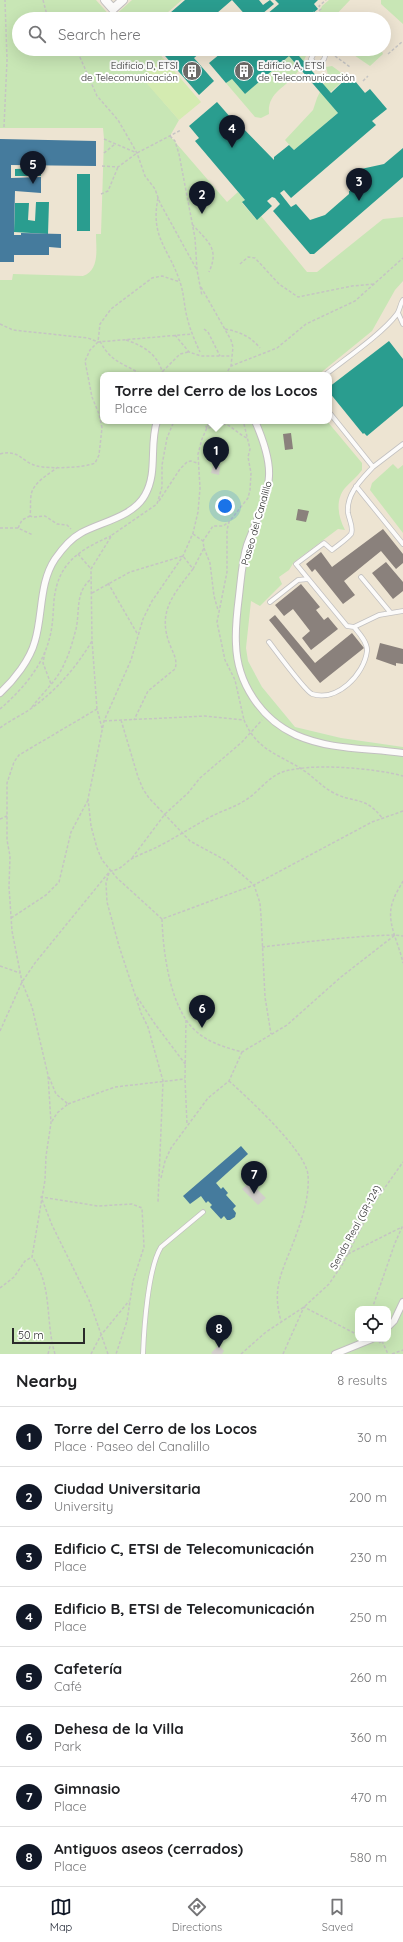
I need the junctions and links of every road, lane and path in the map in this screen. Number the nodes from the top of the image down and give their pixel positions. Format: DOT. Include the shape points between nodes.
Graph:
graph roads {
  1 [pos="5,0"];
  2 [pos="43,0"];
  3 [pos="105,0"];
  4 [pos="123,0"];
  5 [pos="326,0"];
  6 [pos="46,12"];
  7 [pos="316,12"];
  8 [pos="403,41"];
  9 [pos="391,51"];
  10 [pos="79,56"];
  11 [pos="336,56"];
  12 [pos="350,67"];
  13 [pos="368,76"];
  14 [pos="363,81"];
  15 [pos="4,127"];
  16 [pos="181,130"];
  17 [pos="170,136"];
  18 [pos="104,139"];
  19 [pos="115,144"];
  20 [pos="104,153"];
  21 [pos="137,153"];
  22 [pos="102,166"];
  23 [pos="118,167"];
  24 [pos="102,194"];
  25 [pos="158,198"];
  26 [pos="191,222"];
  27 [pos="403,258"];
  28 [pos="240,264"];
  29 [pos="197,270"];
  30 [pos="209,272"];
  31 [pos="180,282"];
  32 [pos="374,284"];
  33 [pos="200,285"];
  34 [pos="202,296"];
  35 [pos="403,300"];
  36 [pos="398,313"];
  37 [pos="0,324"];
  38 [pos="403,324"];
  39 [pos="204,329"];
  40 [pos="225,329"];
  41 [pos="192,334"];
  42 [pos="175,335"];
  43 [pos="124,339"];
  44 [pos="99,341"];
  45 [pos="260,348"];
  46 [pos="189,352"];
  47 [pos="200,352"];
  48 [pos="220,356"];
  49 [pos="232,356"];
  50 [pos="231,366"];
  51 [pos="162,370"];
  52 [pos="136,372"];
  53 [pos="227,372"];
  54 [pos="329,372"];
  55 [pos="332,416"];
  56 [pos="100,423"];
  57 [pos="100,424"];
  58 [pos="156,424"];
  59 [pos="173,424"];
  60 [pos="205,424"];
  61 [pos="209,424"];
  62 [pos="256,424"];
  63 [pos="207,429"];
  64 [pos="247,438"];
  65 [pos="403,444"];
  66 [pos="0,454"];
  67 [pos="198,463"];
  68 [pos="58,467"];
  69 [pos="373,467"];
  70 [pos="356,486"];
  71 [pos="157,504"];
  72 [pos="30,516"];
  73 [pos="229,522"];
  74 [pos="0,528"];
  75 [pos="18,528"];
  76 [pos="193,533"];
  77 [pos="33,535"];
  78 [pos="112,535"];
  79 [pos="76,536"];
  80 [pos="203,541"];
  81 [pos="403,544"];
  82 [pos="204,548"];
  83 [pos="78,554"];
  84 [pos="184,556"];
  85 [pos="91,569"];
  86 [pos="193,569"];
  87 [pos="361,577"];
  88 [pos="308,579"];
  89 [pos="90,580"];
  90 [pos="108,583"];
  91 [pos="92,594"];
  92 [pos="270,602"];
  93 [pos="218,610"];
  94 [pos="403,611"];
  95 [pos="390,612"];
  96 [pos="354,627"];
  97 [pos="138,635"];
  98 [pos="92,640"];
  99 [pos="269,642"];
  100 [pos="45,650"];
  101 [pos="51,684"];
  102 [pos="0,693"];
  103 [pos="32,707"];
  104 [pos="0,709"];
  105 [pos="97,709"];
  106 [pos="266,715"];
  107 [pos="121,720"];
  108 [pos="134,720"];
  109 [pos="104,721"];
  110 [pos="0,728"];
  111 [pos="102,728"];
  112 [pos="250,732"];
  113 [pos="403,754"];
  114 [pos="300,768"];
  115 [pos="403,776"];
  116 [pos="88,799"];
  117 [pos="403,811"];
  118 [pos="165,814"];
  119 [pos="7,816"];
  120 [pos="382,818"];
  121 [pos="0,819"];
  122 [pos="182,834"];
  123 [pos="131,859"];
  124 [pos="110,871"];
  125 [pos="403,881"];
  126 [pos="254,885"];
  127 [pos="11,918"];
  128 [pos="162,919"];
  129 [pos="395,936"];
  130 [pos="403,936"];
  131 [pos="262,947"];
  132 [pos="403,963"];
  133 [pos="0,966"];
  134 [pos="20,973"];
  135 [pos="22,982"];
  136 [pos="136,995"];
  137 [pos="186,1020"];
  138 [pos="0,1031"];
  139 [pos="271,1034"];
  140 [pos="242,1052"];
  141 [pos="186,1065"];
  142 [pos="48,1075"];
  143 [pos="185,1079"];
  144 [pos="163,1081"];
  145 [pos="229,1081"];
  146 [pos="68,1104"];
  147 [pos="51,1123"];
  148 [pos="188,1125"];
  149 [pos="403,1162"];
  150 [pos="160,1181"];
  151 [pos="41,1197"];
  152 [pos="158,1202"];
  153 [pos="203,1212"];
  154 [pos="403,1226"];
  155 [pos="348,1254"];
  156 [pos="32,1257"];
  157 [pos="0,1288"];
  158 [pos="129,1301"];
  159 [pos="403,1302"];
  160 [pos="373,1306"];
  161 [pos="304,1307"];
  162 [pos="281,1321"];
  163 [pos="391,1324"];
  164 [pos="355,1333"];
  165 [pos="101,1335"];
  166 [pos="365,1342"];
  167 [pos="382,1342"];
  168 [pos="51,1343"];
  169 [pos="403,1350"];
  170 [pos="48,1354"];
  171 [pos="55,1354"];
  172 [pos="91,1354"];
  173 [pos="108,1354"];
  174 [pos="116,1354"];
  175 [pos="143,1354"];
  176 [pos="241,1354"];
  177 [pos="283,1354"];
  178 [pos="335,1354"];
  179 [pos="388,1354"];
  180 [pos="392,1354"];
  1 -- 15 [label="path" via="7,60"];
  2 -- 6 [label="path"];
  3 -- 4 [label="street" via="113,9"];
  5 -- 7 [label="path" via="319,6 321,10"];
  8 -- 9 [label="path"];
  10 -- 21 [label="path" via="97,96 118,120"];
  11 -- 12 [label="path"];
  13 -- 14 [label="path"];
  16 -- 17 [label="path"];
  17 -- 21 [label="path"];
  17 -- 26 [label="path" via="179,154"];
  18 -- 19 [label="path"];
  19 -- 20 [label="path"];
  19 -- 21 [label="path"];
  21 -- 23 [label="path"];
  21 -- 25 [label="path" via="145,176"];
  22 -- 23 [label="path"];
  23 -- 24 [label="path" via="108,191"];
  25 -- 29 [label="path"];
  25 -- 31 [label="path" via="155,217 160,240 174,264"];
  26 -- 29 [label="path"];
  26 -- 30 [label="path" via="213,250 214,260"];
  27 -- 32 [label="path"];
  28 -- 32 [label="path" via="248,257 255,258 278,284 298,297"];
  29 -- 33 [label="path"];
  31 -- 41 [label="path"];
  31 -- 44 [label="path" via="162,276 152,278 111,309 100,324"];
  32 -- 50 [label="path" via="355,301 306,324 277,348"];
  33 -- 34 [label="path"];
  33 -- 40 [label="path"];
  35 -- 36 [label="lane"];
  36 -- 38 [label="lane"];
  36 -- 54 [label="lane" via="380,331"];
  37 -- 44 [label="path" via="13,330"];
  39 -- 48 [label="path"];
  40 -- 45 [label="path" via="243,334"];
  40 -- 49 [label="path" via="233,347"];
  41 -- 42 [label="path"];
  41 -- 47 [label="path"];
  42 -- 43 [label="path"];
  42 -- 46 [label="path"];
  43 -- 44 [label="path"];
  43 -- 51 [label="path" via="150,350"];
  44 -- 52 [label="path" via="110,356"];
  44 -- 56 [label="path" via="90,350 85,361"];
  46 -- 48 [label="path" via="202,356"];
  46 -- 51 [label="path" via="180,354"];
  48 -- 49 [label="path"];
  49 -- 50 [label="path"];
  50 -- 53 [label="path"];
  55 -- 69 [label="lane"];
  57 -- 68 [label="path" via="98,460 90,465"];
  58 -- 79 [label="street" via="152,446 151,479 142,499 133,509"];
  59 -- 71 [label="path" via="167,438 162,466 162,487"];
  60 -- 63 [label="path"];
  61 -- 63 [label="path"];
  62 -- 106 [label="street, Paseo del Canalillo" via="264,447 269,476 268,488 242,564 235,632 244,680 254,700"];
  63 -- 64 [label="path" via="221,424 235,428"];
  63 -- 67 [label="path" via="202,439"];
  65 -- 69 [label="lane"];
  66 -- 68 [label="path" via="15,453 37,466"];
  67 -- 71 [label="path" via="191,461 184,465"];
  67 -- 76 [label="path" via="198,512"];
  68 -- 72 [label="path" via="42,478 33,489"];
  69 -- 70 [label="lane"];
  70 -- 81 [label="lane"];
  70 -- 88 [label="lane" via="350,496 348,511 351,533 332,550 324,542 296,564"];
  71 -- 78 [label="path"];
  72 -- 75 [label="path" via="22,520"];
  72 -- 79 [label="path" via="45,516 57,524 63,523"];
  73 -- 80 [label="path" via="223,526 212,526"];
  74 -- 75 [label="path"];
  75 -- 77 [label="path"];
  76 -- 80 [label="path"];
  76 -- 84 [label="path"];
  78 -- 83 [label="path"];
  78 -- 85 [label="path"];
  79 -- 102 [label="street" via="61,551 46,577 33,648"];
  80 -- 82 [label="path"];
  82 -- 86 [label="path"];
  82 -- 93 [label="path" via="210,563"];
  83 -- 85 [label="path"];
  83 -- 100 [label="path" via="66,565 58,578 49,640"];
  84 -- 86 [label="path"];
  84 -- 90 [label="path" via="146,566"];
  84 -- 97 [label="path" via="152,601"];
  85 -- 89 [label="path"];
  86 -- 108 [label="path" via="169,602 165,618 164,628 176,659 175,669 148,691"];
  87 -- 95 [label="lane"];
  88 -- 92 [label="lane" via="298,580"];
  88 -- 96 [label="lane" via="340,619 347,626"];
  89 -- 91 [label="path"];
  89 -- 101 [label="path" via="79,599 76,628 66,662"];
  90 -- 91 [label="path"];
  90 -- 97 [label="path"];
  91 -- 98 [label="path"];
  94 -- 95 [label="lane"];
  95 -- 96 [label="lane"];
  96 -- 99 [label="lane" via="367,650 361,667 352,682 339,691 322,695 312,693 302,685"];
  97 -- 109 [label="path" via="131,660"];
  98 -- 103 [label="path" via="69,676"];
  98 -- 105 [label="path"];
  100 -- 101 [label="path" via="43,663"];
  100 -- 104 [label="path" via="26,683"];
  101 -- 103 [label="path"];
  103 -- 110 [label="path"];
  105 -- 111 [label="path"];
  105 -- 119 [label="path" via="19,755 7,783"];
  106 -- 112 [label="path"];
  106 -- 113 [label="street, Paseo del Canalillo" via="288,730 308,739 333,746"];
  107 -- 108 [label="path"];
  107 -- 109 [label="path"];
  107 -- 118 [label="path" via="143,789"];
  108 -- 112 [label="path" via="205,716 236,719 244,720"];
  109 -- 111 [label="path"];
  111 -- 116 [label="path"];
  112 -- 114 [label="path" via="278,757"];
  112 -- 118 [label="path"];
  114 -- 115 [label="path" via="379,770"];
  114 -- 120 [label="path" via="333,793 369,804"];
  114 -- 122 [label="path" via="278,774 244,802 214,815"];
  116 -- 124 [label="path" via="97,848"];
  116 -- 127 [label="path" via="71,832 59,882"];
  117 -- 120 [label="path"];
  118 -- 122 [label="path"];
  118 -- 123 [label="path"];
  119 -- 121 [label="path"];
  119 -- 127 [label="path"];
  120 -- 126 [label="path"];
  122 -- 123 [label="path"];
  122 -- 126 [label="path" via="225,860"];
  123 -- 124 [label="path" via="118,870"];
  124 -- 128 [label="path"];
  124 -- 135 [label="path" via="65,924"];
  124 -- 136 [label="path" via="106,883 107,902"];
  125 -- 129 [label="path" via="392,902 390,924"];
  126 -- 128 [label="path"];
  126 -- 131 [label="path" via="261,910"];
  127 -- 134 [label="path"];
  128 -- 137 [label="path" via="173,992"];
  129 -- 130 [label="path"];
  129 -- 131 [label="path" via="330,939"];
  129 -- 132 [label="path"];
  129 -- 139 [label="path" via="341,977 288,1025"];
  131 -- 139 [label="path" via="265,997"];
  133 -- 134 [label="path"];
  134 -- 135 [label="path"];
  135 -- 138 [label="path"];
  135 -- 142 [label="path" via="32,1007"];
  136 -- 141 [label="path"];
  136 -- 144 [label="path"];
  137 -- 140 [label="path" via="206,1038"];
  137 -- 141 [label="path"];
  139 -- 140 [label="path"];
  140 -- 145 [label="path"];
  141 -- 143 [label="path"];
  142 -- 146 [label="path" via="56,1094"];
  142 -- 147 [label="path"];
  143 -- 144 [label="path"];
  143 -- 148 [label="path"];
  144 -- 146 [label="path" via="115,1086"];
  144 -- 150 [label="path"];
  145 -- 148 [label="path" via="208,1098"];
  145 -- 162 [label="path" via="296,1148 305,1162 308,1175 301,1223 277,1289 276,1304"];
  146 -- 147 [label="path" via="57,1113"];
  147 -- 151 [label="path"];
  148 -- 150 [label="path" via="168,1154"];
  149 -- 155 [label="path, Senda Real (GR-124)" via="374,1203"];
  150 -- 152 [label="path"];
  151 -- 156 [label="path"];
  151 -- 158 [label="path" via="98,1206 132,1204 142,1208 144,1247"];
  151 -- 165 [label="path" via="88,1300"];
  153 -- 175 [label="lane" via="161,1247 154,1260"];
  154 -- 155 [label="path"];
  154 -- 160 [label="path"];
  155 -- 161 [label="path, Senda Real (GR-124)" via="329,1284"];
  156 -- 157 [label="path"];
  156 -- 168 [label="path" via="40,1268 46,1287"];
  158 -- 165 [label="path"];
  158 -- 174 [label="path" via="127,1321"];
  159 -- 163 [label="street"];
  161 -- 162 [label="path, Senda Real (GR-124)"];
  161 -- 164 [label="path"];
  161 -- 177 [label="path"];
  162 -- 176 [label="path, Senda Real (GR-124)"];
  165 -- 172 [label="path"];
  165 -- 173 [label="path"];
  166 -- 178 [label="street"];
  167 -- 179 [label="path"];
  168 -- 170 [label="path"];
  168 -- 171 [label="path"];
  169 -- 180 [label="path"];
}
